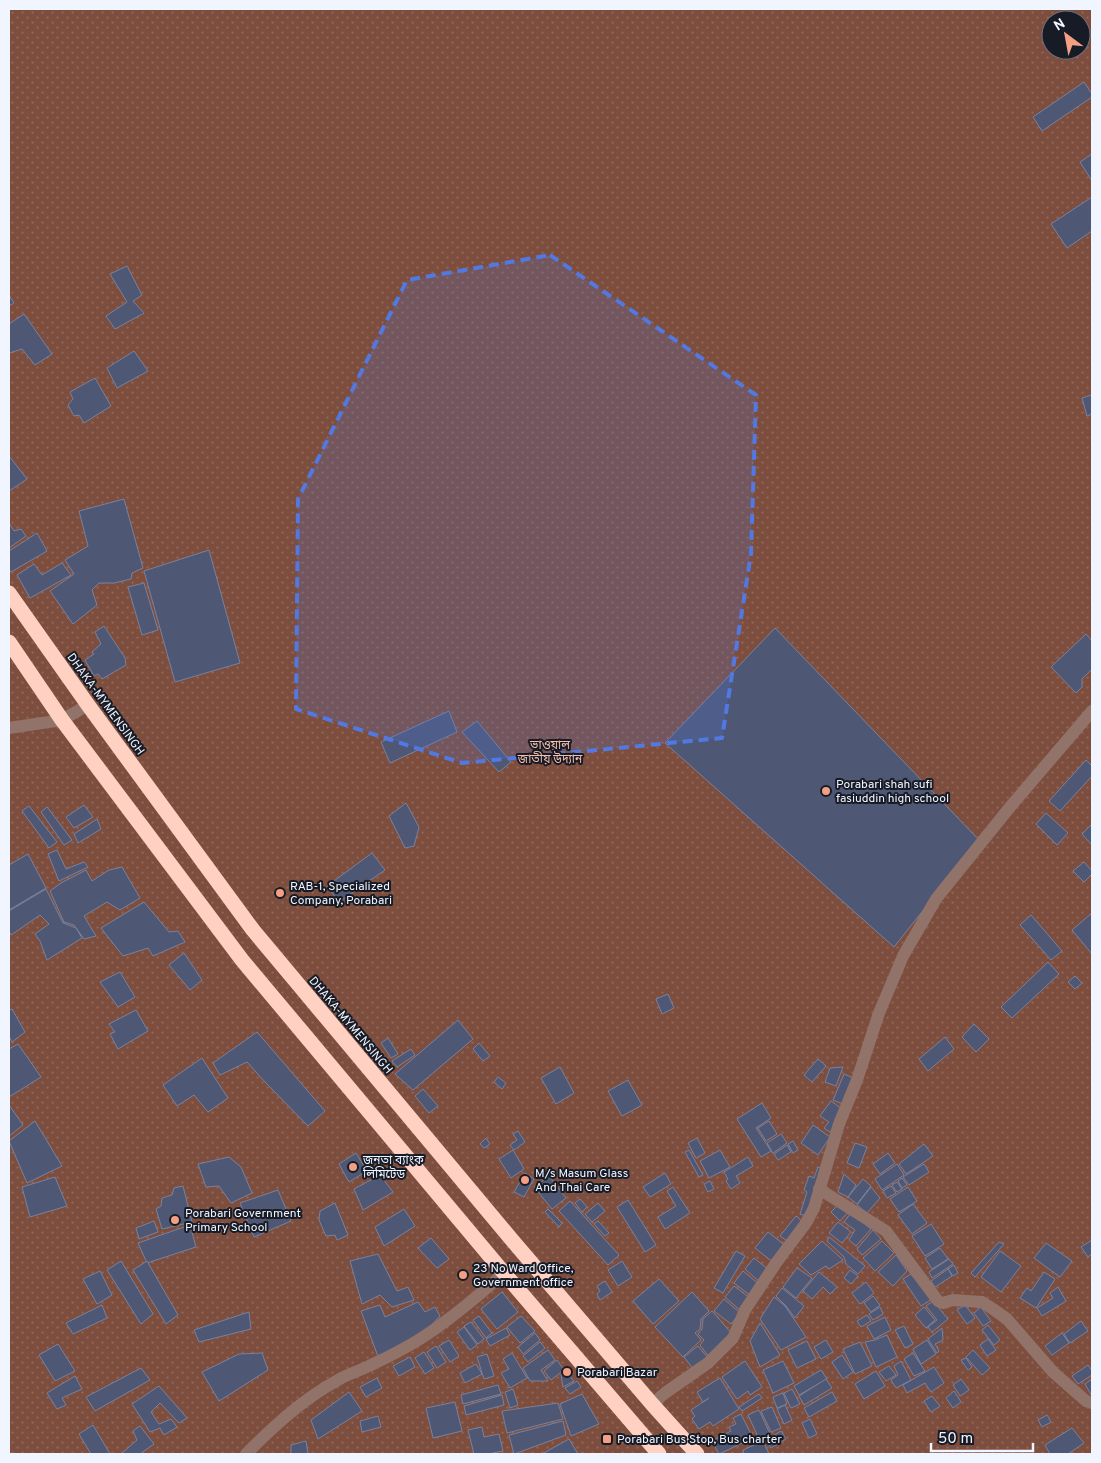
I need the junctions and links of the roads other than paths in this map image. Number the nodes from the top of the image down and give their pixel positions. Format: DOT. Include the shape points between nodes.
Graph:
graph roads {
  1 [pos="9,593"];
  2 [pos="9,642"];
  3 [pos="88,705"];
  4 [pos="1092,710"];
  5 [pos="62,720"];
  6 [pos="9,728"];
  7 [pos="819,1189"];
  8 [pos="504,1273"];
  9 [pos="1092,1403"];
  10 [pos="652,1404"];
  11 [pos="246,1454"];
  12 [pos="659,1454"];
  13 [pos="697,1454"];
  1 -- 3 [label="highway, DHAKA-MYMENSINGH"];
  2 -- 5 [label="highway"];
  3 -- 5 [label="street"];
  3 -- 10 [label="highway, DHAKA-MYMENSINGH" via="253,930"];
  4 -- 7 [label="street" via="936,899 902,956 839,1124"];
  5 -- 6 [label="street"];
  5 -- 8 [label="highway" via="242,960"];
  7 -- 9 [label="street" via="886,1231 938,1301 982,1302 993,1309 1012,1324 1053,1372"];
  7 -- 10 [label="street" via="806,1223 745,1310 733,1338 708,1363"];
  8 -- 11 [label="street" via="444,1324 318,1391"];
  8 -- 12 [label="highway"];
  10 -- 13 [label="highway, DHAKA-MYMENSINGH"];
}
